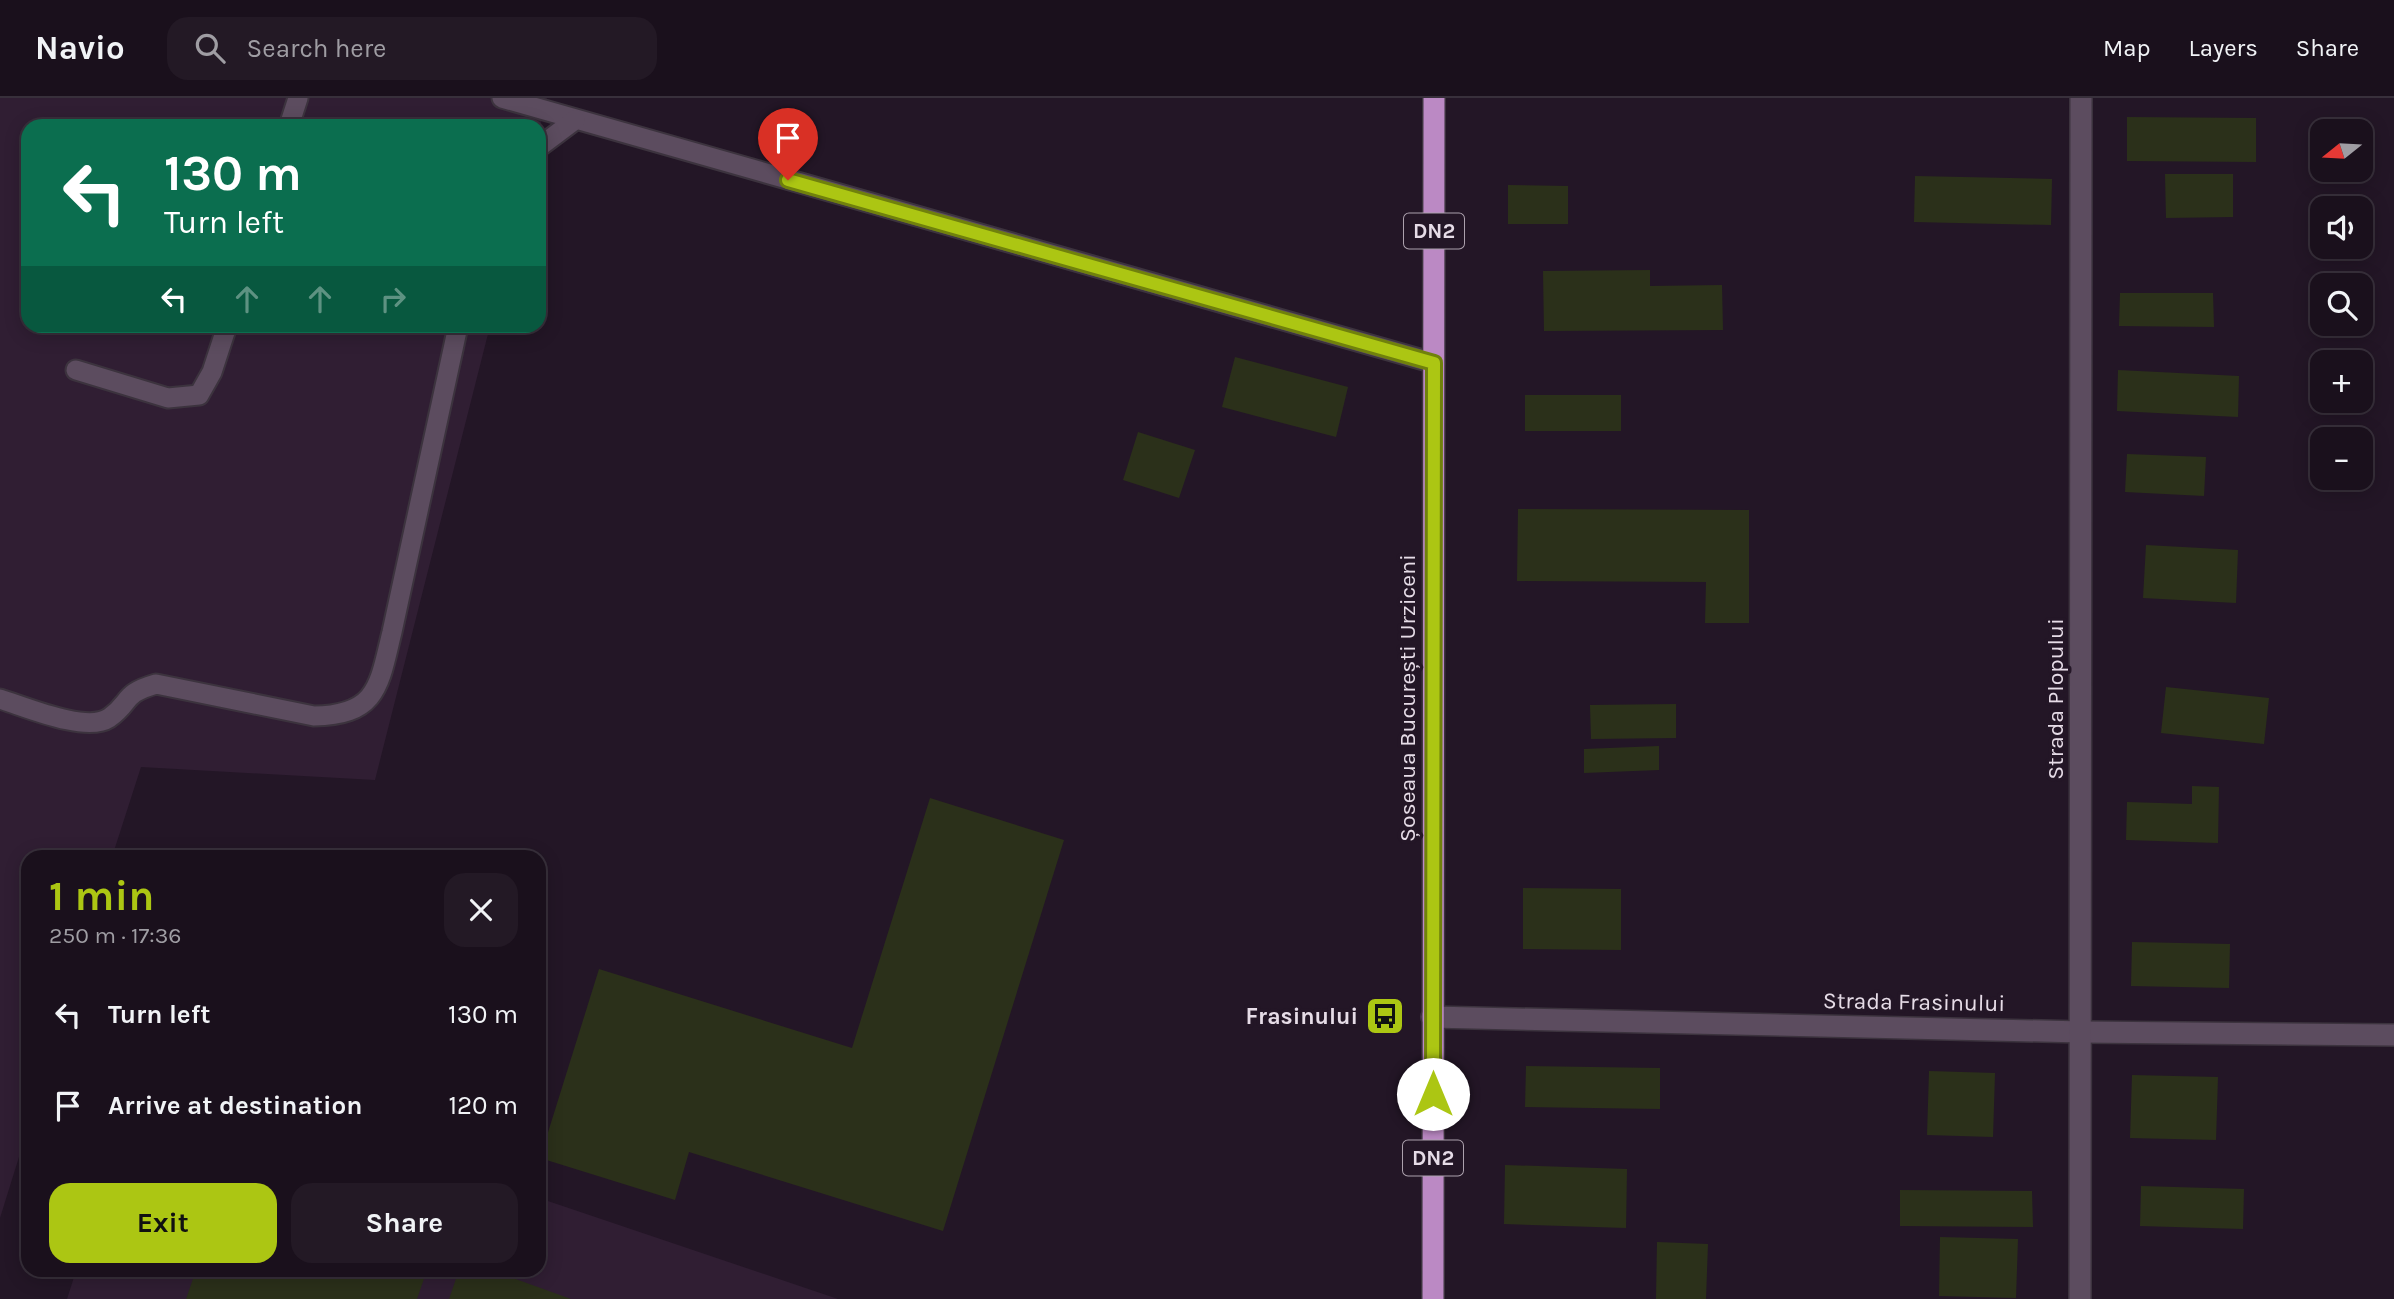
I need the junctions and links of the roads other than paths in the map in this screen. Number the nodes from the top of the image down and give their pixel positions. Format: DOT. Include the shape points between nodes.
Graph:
graph roads {
  1 [pos="298,98"];
  2 [pos="502,98"];
  3 [pos="1434,98"];
  4 [pos="2081,98"];
  5 [pos="291,119"];
  6 [pos="575,120"];
  7 [pos="546,142"];
  8 [pos="225,333"];
  9 [pos="456,333"];
  10 [pos="1434,363"];
  11 [pos="76,370"];
  12 [pos="0,699"];
  13 [pos="1432,1017"];
  14 [pos="2082,1032"];
  15 [pos="2394,1035"];
  16 [pos="1433,1299"];
  17 [pos="2080,1299"];
  1 -- 5 [label="lane"];
  2 -- 6 [label="lane"];
  3 -- 10 [label="highway, Șoseaua București Urziceni / DN2"];
  4 -- 14 [label="street, Strada Plopului"];
  6 -- 7 [label="lane"];
  6 -- 10 [label="lane"];
  8 -- 11 [label="lane" via="199,395 168,398"];
  9 -- 12 [label="lane" via="389,644 380,680 366,703 340,716 314,716 156,684 133,691 109,718 86,724"];
  10 -- 13 [label="highway, Șoseaua București Urziceni / DN2"];
  13 -- 14 [label="street, Strada Frasinului"];
  13 -- 16 [label="highway, Șoseaua București Urziceni / DN2"];
  14 -- 15 [label="street, Strada Frasinului"];
  14 -- 17 [label="street, Strada Plopului"];
}
